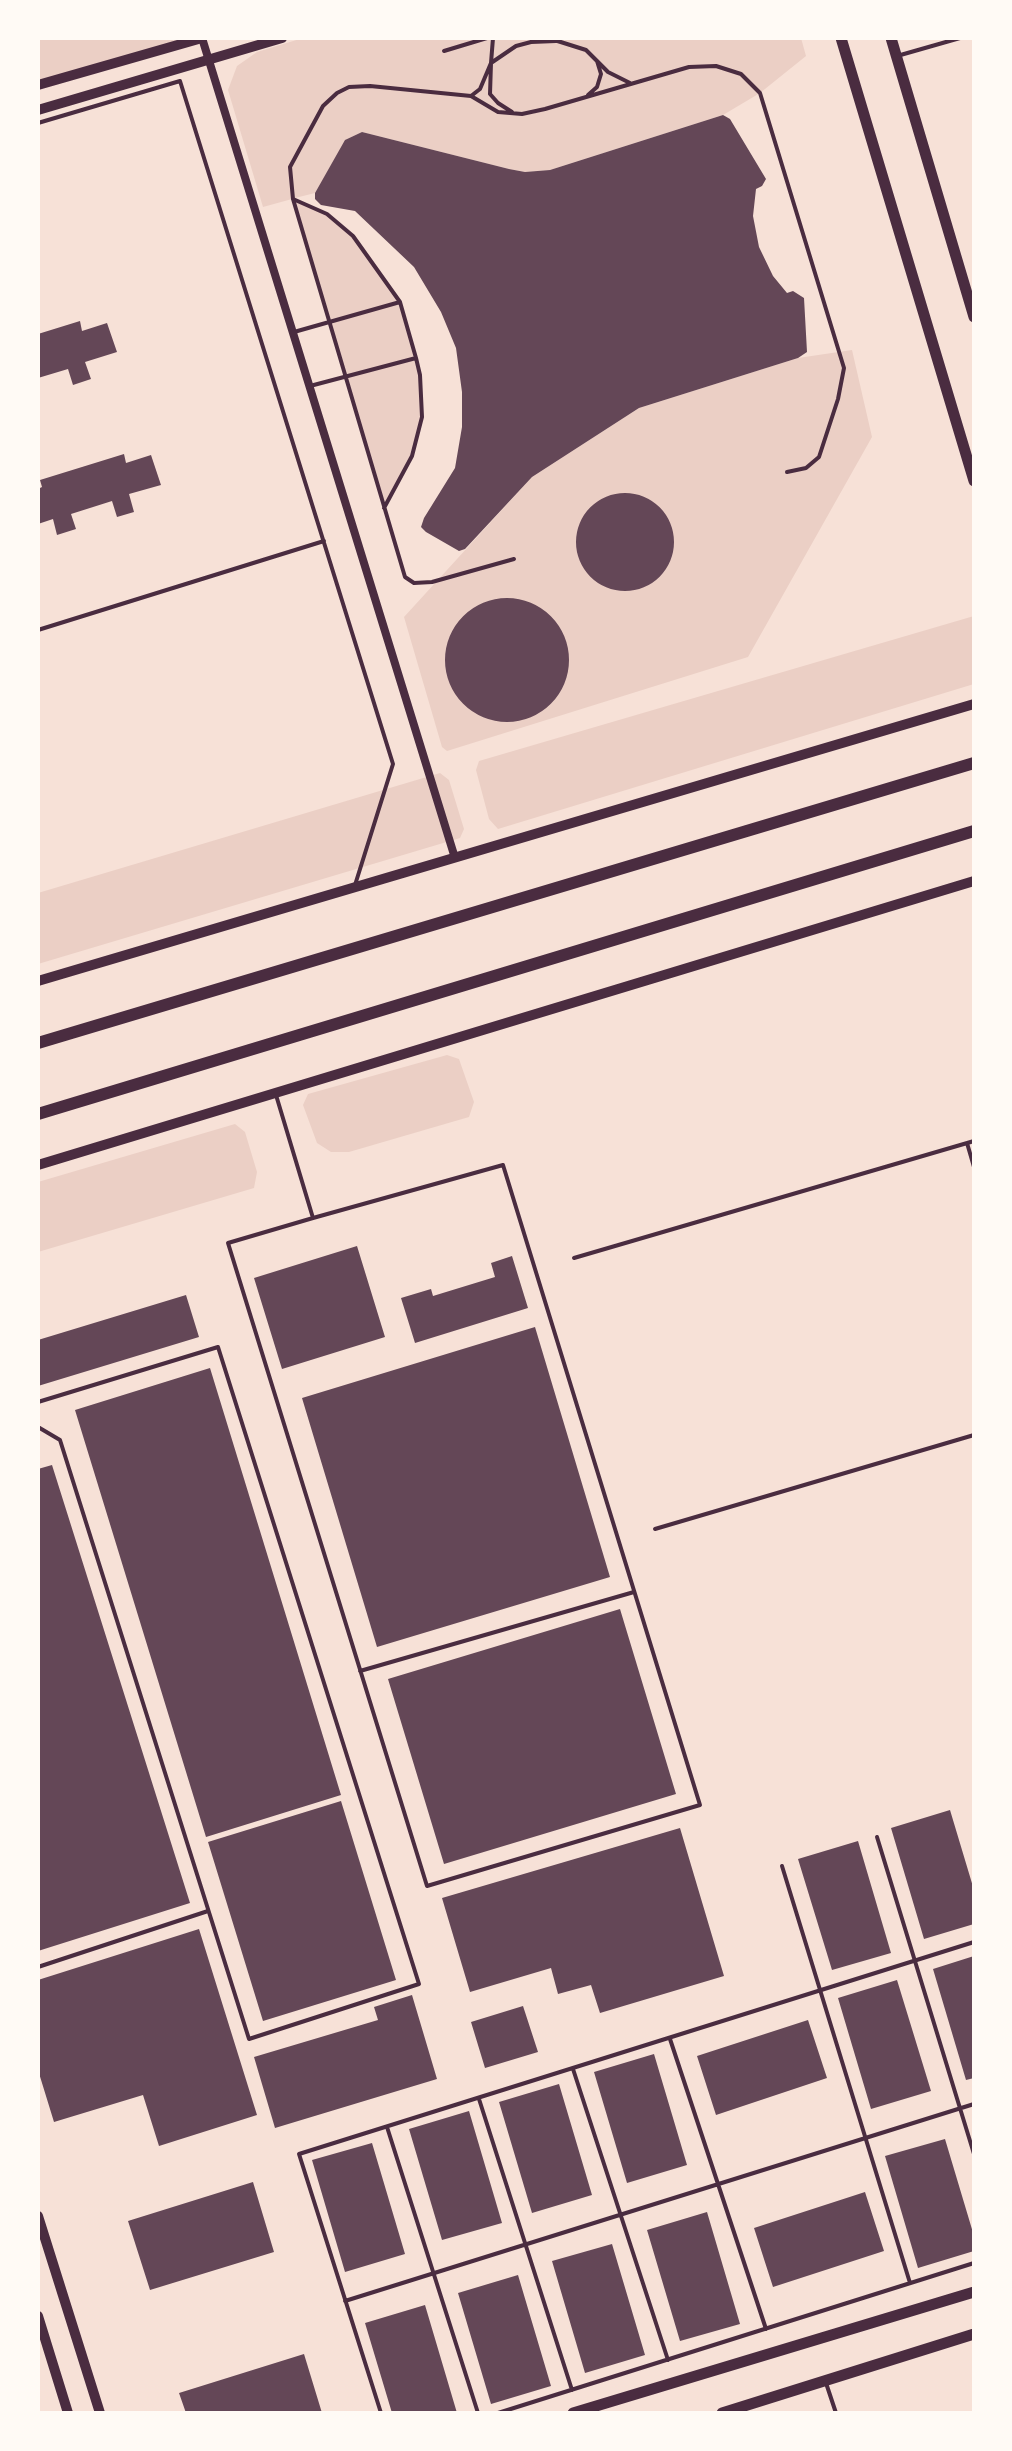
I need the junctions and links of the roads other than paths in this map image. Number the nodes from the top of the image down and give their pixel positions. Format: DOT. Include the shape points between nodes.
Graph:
graph roads {
  1 [pos="202,38"];
  2 [pos="282,38"];
  3 [pos="490,38"];
  4 [pos="548,38"];
  5 [pos="841,38"];
  6 [pos="891,38"];
  7 [pos="960,38"];
  8 [pos="556,41"];
  9 [pos="444,51"];
  10 [pos="896,56"];
  11 [pos="596,59"];
  12 [pos="208,60"];
  13 [pos="491,63"];
  14 [pos="39,82"];
  15 [pos="630,83"];
  16 [pos="471,96"];
  17 [pos="585,97"];
  18 [pos="38,110"];
  19 [pos="514,113"];
  20 [pos="38,123"];
  21 [pos="293,199"];
  22 [pos="400,302"];
  23 [pos="974,317"];
  24 [pos="329,321"];
  25 [pos="293,332"];
  26 [pos="416,358"];
  27 [pos="345,376"];
  28 [pos="309,387"];
  29 [pos="787,472"];
  30 [pos="974,481"];
  31 [pos="384,508"];
  32 [pos="324,541"];
  33 [pos="514,559"];
  34 [pos="38,630"];
  35 [pos="974,704"];
  36 [pos="974,763"];
  37 [pos="974,831"];
  38 [pos="455,858"];
  39 [pos="974,881"];
  40 [pos="355,887"];
  41 [pos="38,981"];
  42 [pos="38,1043"];
  43 [pos="276,1093"];
  44 [pos="38,1114"];
  45 [pos="974,1141"];
  46 [pos="967,1143"];
  47 [pos="38,1165"];
  48 [pos="974,1167"];
  49 [pos="313,1218"];
  50 [pos="574,1258"];
  51 [pos="38,1402"];
  52 [pos="38,1427"];
  53 [pos="974,1435"];
  54 [pos="655,1529"];
  55 [pos="634,1592"];
  56 [pos="360,1671"];
  57 [pos="877,1837"];
  58 [pos="782,1866"];
  59 [pos="208,1911"];
  60 [pos="974,1942"];
  61 [pos="914,1961"];
  62 [pos="38,1967"];
  63 [pos="821,1990"];
  64 [pos="670,2038"];
  65 [pos="572,2068"];
  66 [pos="478,2098"];
  67 [pos="974,2104"];
  68 [pos="960,2108"];
  69 [pos="387,2127"];
  70 [pos="866,2138"];
  71 [pos="974,2154"];
  72 [pos="718,2184"];
  73 [pos="621,2215"];
  74 [pos="38,2216"];
  75 [pos="525,2244"];
  76 [pos="974,2263"];
  77 [pos="434,2273"];
  78 [pos="910,2283"];
  79 [pos="974,2292"];
  80 [pos="345,2301"];
  81 [pos="38,2316"];
  82 [pos="766,2329"];
  83 [pos="974,2334"];
  84 [pos="668,2360"];
  85 [pos="826,2381"];
  86 [pos="572,2390"];
  87 [pos="68,2413"];
  88 [pos="100,2413"];
  89 [pos="381,2413"];
  90 [pos="478,2413"];
  91 [pos="498,2413"];
  92 [pos="573,2413"];
  93 [pos="722,2413"];
  94 [pos="836,2413"];
  1 -- 12 [label="street"];
  1 -- 14 [label="street"];
  2 -- 12 [label="street"];
  3 -- 9 [label="lane"];
  3 -- 13 [label="lane"];
  4 -- 8 [label="lane"];
  5 -- 30 [label="main road"];
  6 -- 10 [label="main road"];
  7 -- 10 [label="lane"];
  8 -- 11 [label="lane" via="586,50"];
  8 -- 13 [label="lane" via="516,46"];
  10 -- 23 [label="main road"];
  11 -- 15 [label="lane"];
  11 -- 17 [label="lane" via="601,74 597,87"];
  12 -- 18 [label="street"];
  12 -- 25 [label="street"];
  13 -- 16 [label="lane" via="480,89"];
  13 -- 19 [label="lane" via="490,94"];
  15 -- 17 [label="lane"];
  15 -- 29 [label="lane" via="689,67 716,66 741,74 760,93 844,368 819,457 806,468"];
  16 -- 19 [label="lane" via="498,112"];
  16 -- 21 [label="lane" via="370,86 337,93 323,106 290,167"];
  17 -- 19 [label="lane"];
  20 -- 32 [label="lane" via="180,81"];
  21 -- 22 [label="lane" via="327,214 353,236"];
  21 -- 24 [label="lane"];
  22 -- 24 [label="lane"];
  22 -- 26 [label="lane"];
  24 -- 25 [label="lane"];
  24 -- 27 [label="lane"];
  25 -- 28 [label="street"];
  26 -- 27 [label="lane"];
  26 -- 31 [label="lane" via="422,417 412,456"];
  27 -- 28 [label="lane"];
  27 -- 31 [label="lane"];
  28 -- 38 [label="street"];
  31 -- 33 [label="lane" via="400,565 414,583"];
  32 -- 34 [label="lane"];
  32 -- 40 [label="lane" via="393,764"];
  35 -- 38 [label="street"];
  36 -- 42 [label="highway"];
  37 -- 44 [label="highway"];
  38 -- 40 [label="street"];
  39 -- 43 [label="street"];
  40 -- 41 [label="street"];
  43 -- 47 [label="street"];
  43 -- 49 [label="lane"];
  45 -- 46 [label="lane"];
  46 -- 48 [label="lane"];
  46 -- 50 [label="lane"];
  49 -- 55 [label="lane" via="503,1165"];
  49 -- 56 [label="lane" via="228,1243"];
  51 -- 59 [label="lane" via="218,1347 419,1984 249,2039"];
  52 -- 59 [label="lane" via="60,1440"];
  53 -- 54 [label="lane"];
  55 -- 56 [label="lane"];
  55 -- 56 [label="lane" via="700,1805 427,1886"];
  57 -- 61 [label="lane"];
  58 -- 63 [label="lane"];
  59 -- 62 [label="lane"];
  60 -- 61 [label="lane"];
  61 -- 63 [label="lane"];
  61 -- 68 [label="lane"];
  63 -- 64 [label="lane"];
  63 -- 70 [label="lane"];
  64 -- 65 [label="lane"];
  64 -- 72 [label="lane"];
  65 -- 66 [label="lane"];
  65 -- 73 [label="lane"];
  66 -- 69 [label="lane"];
  66 -- 75 [label="lane"];
  67 -- 68 [label="lane"];
  68 -- 70 [label="lane"];
  68 -- 71 [label="lane"];
  69 -- 77 [label="lane"];
  69 -- 80 [label="lane" via="299,2154"];
  70 -- 72 [label="lane"];
  70 -- 78 [label="lane"];
  72 -- 73 [label="lane"];
  72 -- 82 [label="lane"];
  73 -- 75 [label="lane"];
  73 -- 84 [label="lane"];
  74 -- 88 [label="street"];
  75 -- 77 [label="lane"];
  75 -- 86 [label="lane"];
  76 -- 78 [label="lane"];
  77 -- 80 [label="lane"];
  77 -- 90 [label="lane"];
  78 -- 82 [label="lane"];
  79 -- 92 [label="main road"];
  80 -- 89 [label="lane"];
  81 -- 87 [label="street"];
  82 -- 84 [label="lane"];
  83 -- 85 [label="main road"];
  84 -- 86 [label="lane"];
  85 -- 93 [label="main road"];
  85 -- 94 [label="lane"];
  86 -- 91 [label="lane"];
}
